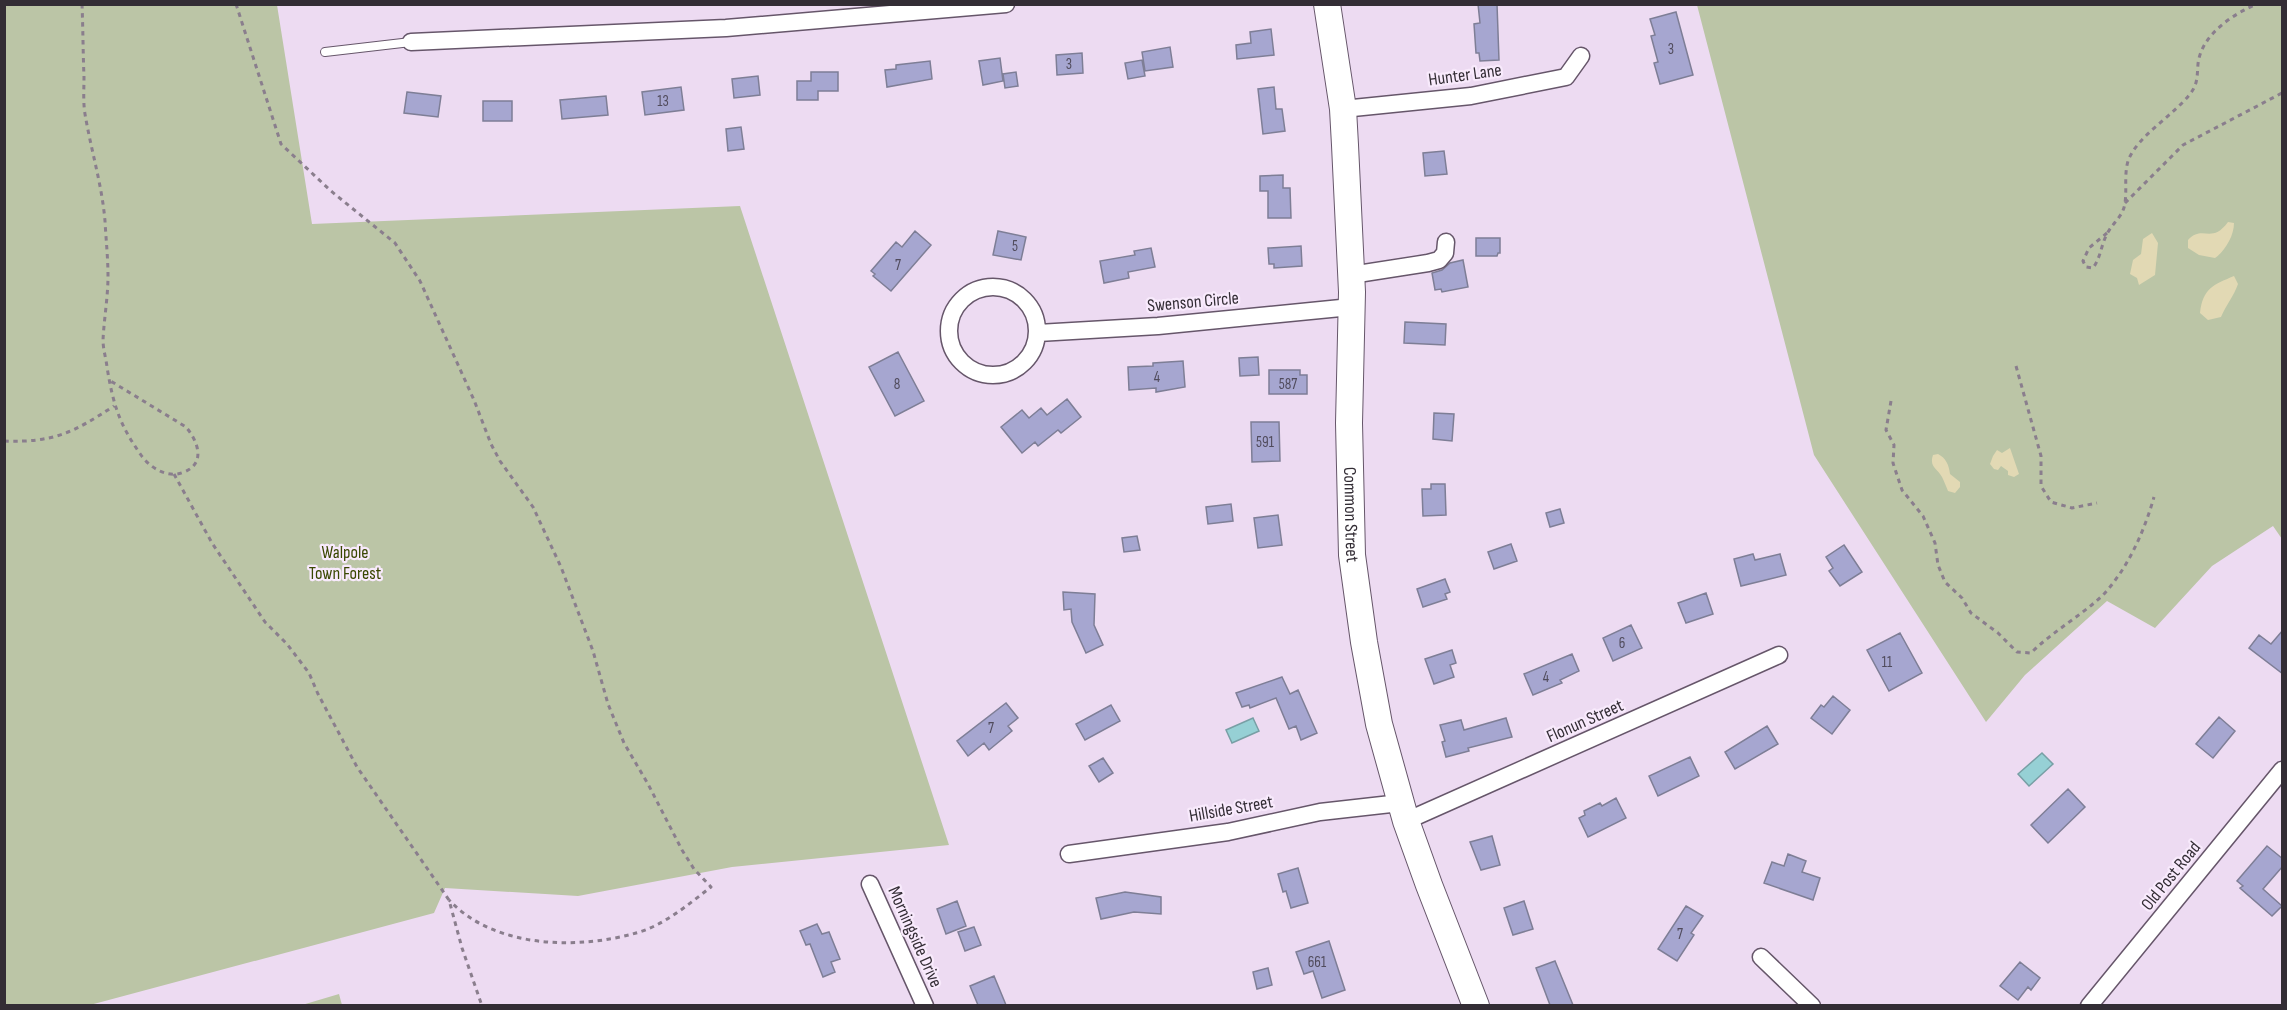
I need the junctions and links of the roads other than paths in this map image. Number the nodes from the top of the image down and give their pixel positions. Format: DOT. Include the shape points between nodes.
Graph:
graph roads {
  1 [pos="1006,4"];
  2 [pos="1327,4"];
  3 [pos="411,42"];
  4 [pos="325,52"];
  5 [pos="1581,56"];
  6 [pos="1343,109"];
  7 [pos="1446,242"];
  8 [pos="1351,275"];
  9 [pos="1351,307"];
  10 [pos="1038,333"];
  11 [pos="1779,655"];
  12 [pos="2283,770"];
  13 [pos="1403,812"];
  14 [pos="1069,854"];
  15 [pos="870,884"];
  16 [pos="1761,957"];
  17 [pos="925,1005"];
  18 [pos="1476,1005"];
  19 [pos="1812,1005"];
  20 [pos="2089,1005"];
  1 -- 3 [label="street" via="726,28"];
  2 -- 6 [label="main road, Common Street"];
  3 -- 4 [label="lane"];
  5 -- 6 [label="street, Hunter Lane" via="1566,77 1471,96"];
  6 -- 8 [label="main road, Common Street"];
  7 -- 8 [label="street" via="1445,253 1439,260"];
  8 -- 9 [label="main road, Common Street"];
  9 -- 10 [label="street, Swenson Circle"];
  9 -- 13 [label="main road, Common Street" via="1352,555 1371,682"];
  10 -- 10 [label="street" via="1033,353 1026,362 998,376 968,368 954,352 949,331 960,302 988,287 999,287 1019,295 1033,312"];
  11 -- 13 [label="street, Flonun Street"];
  12 -- 20 [label="street, Old Post Road"];
  13 -- 14 [label="street, Hillside Street" via="1320,812 1228,832"];
  13 -- 18 [label="main road, Common Street"];
  15 -- 17 [label="street, Morningside Drive"];
  16 -- 19 [label="street"];
}
